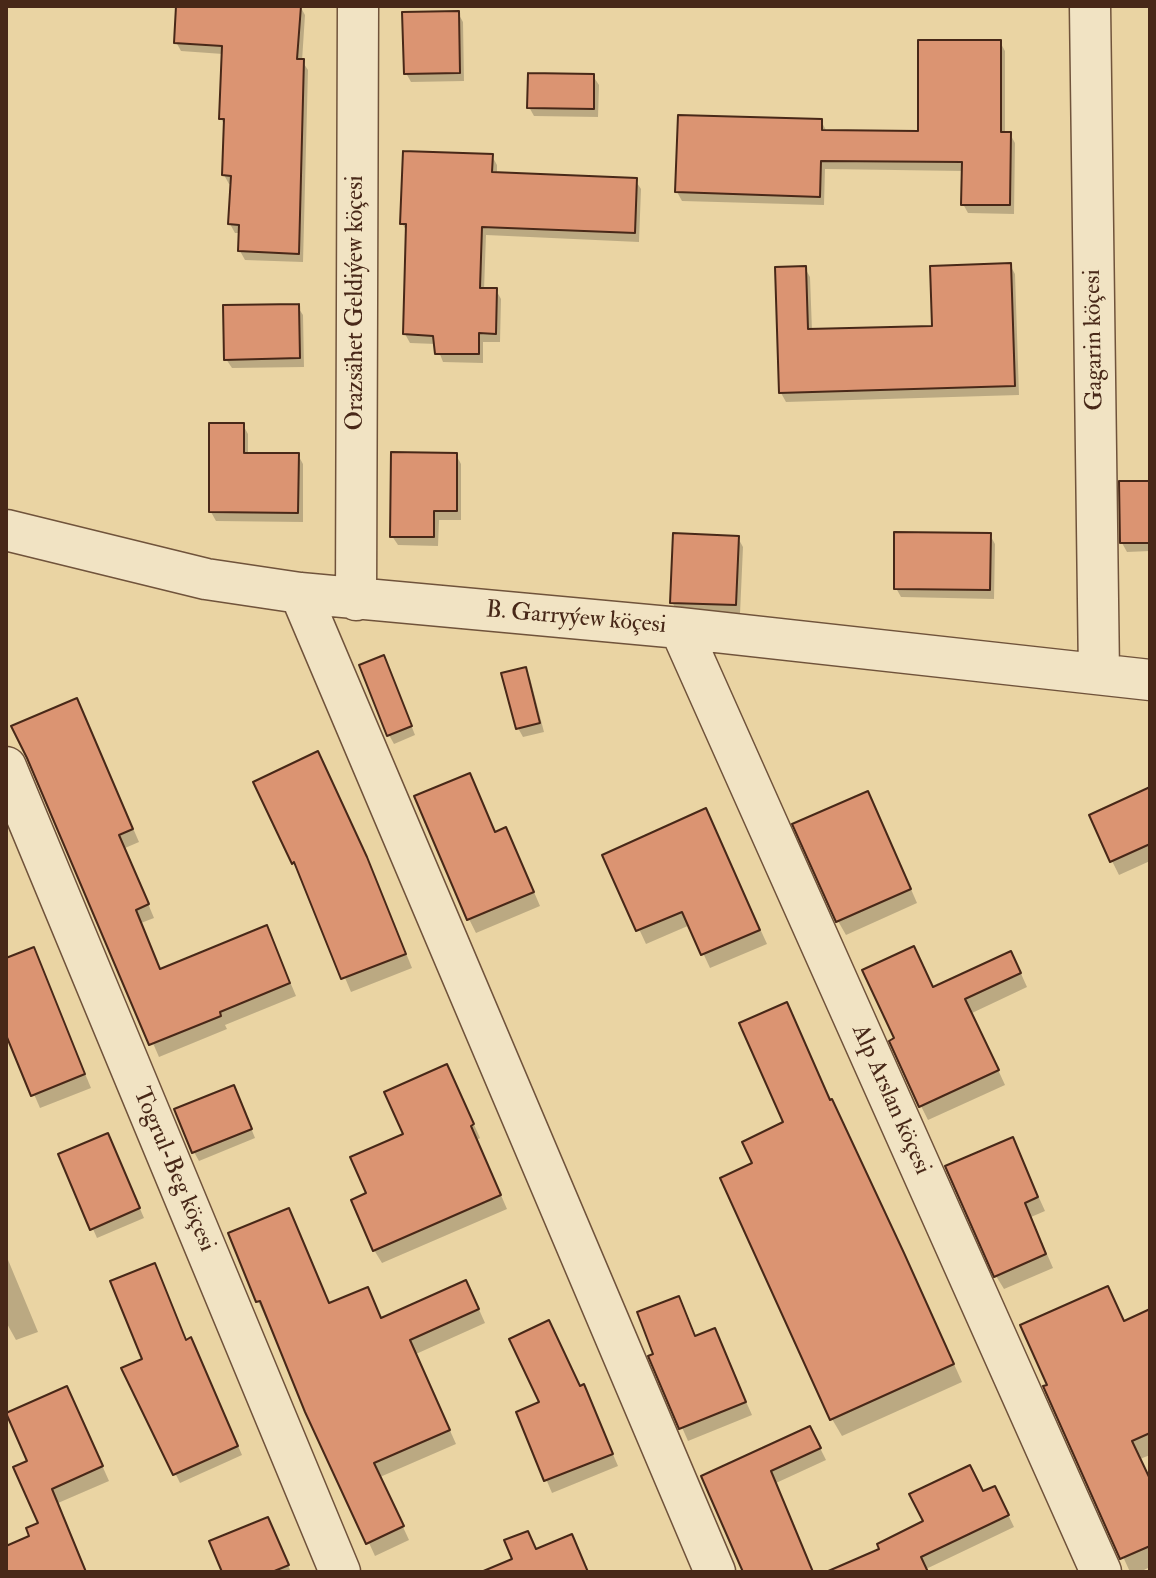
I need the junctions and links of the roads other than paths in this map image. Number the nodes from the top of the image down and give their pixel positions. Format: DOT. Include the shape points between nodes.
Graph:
graph roads {
  1 [pos="358,6"];
  2 [pos="1090,6"];
  3 [pos="6,530"];
  4 [pos="300,593"];
  5 [pos="356,600"];
  6 [pos="680,628"];
  7 [pos="1099,674"];
  8 [pos="1150,680"];
  9 [pos="6,767"];
  10 [pos="340,1572"];
  11 [pos="715,1572"];
  12 [pos="1101,1572"];
  1 -- 5 [label="street, Orazsähet Geldiýew köçesi"];
  2 -- 7 [label="street, Gagarin köçesi"];
  3 -- 4 [label="street, B. Garryýew köçesi" via="206,579"];
  4 -- 5 [label="street, B. Garryýew köçesi"];
  4 -- 11 [label="street"];
  5 -- 6 [label="street, B. Garryýew köçesi"];
  6 -- 7 [label="street, B. Garryýew köçesi"];
  6 -- 12 [label="street, Alp Arslan köçesi"];
  7 -- 8 [label="street, B. Garryýew köçesi"];
  9 -- 10 [label="street, Togrul-Beg köçesi"];
}
